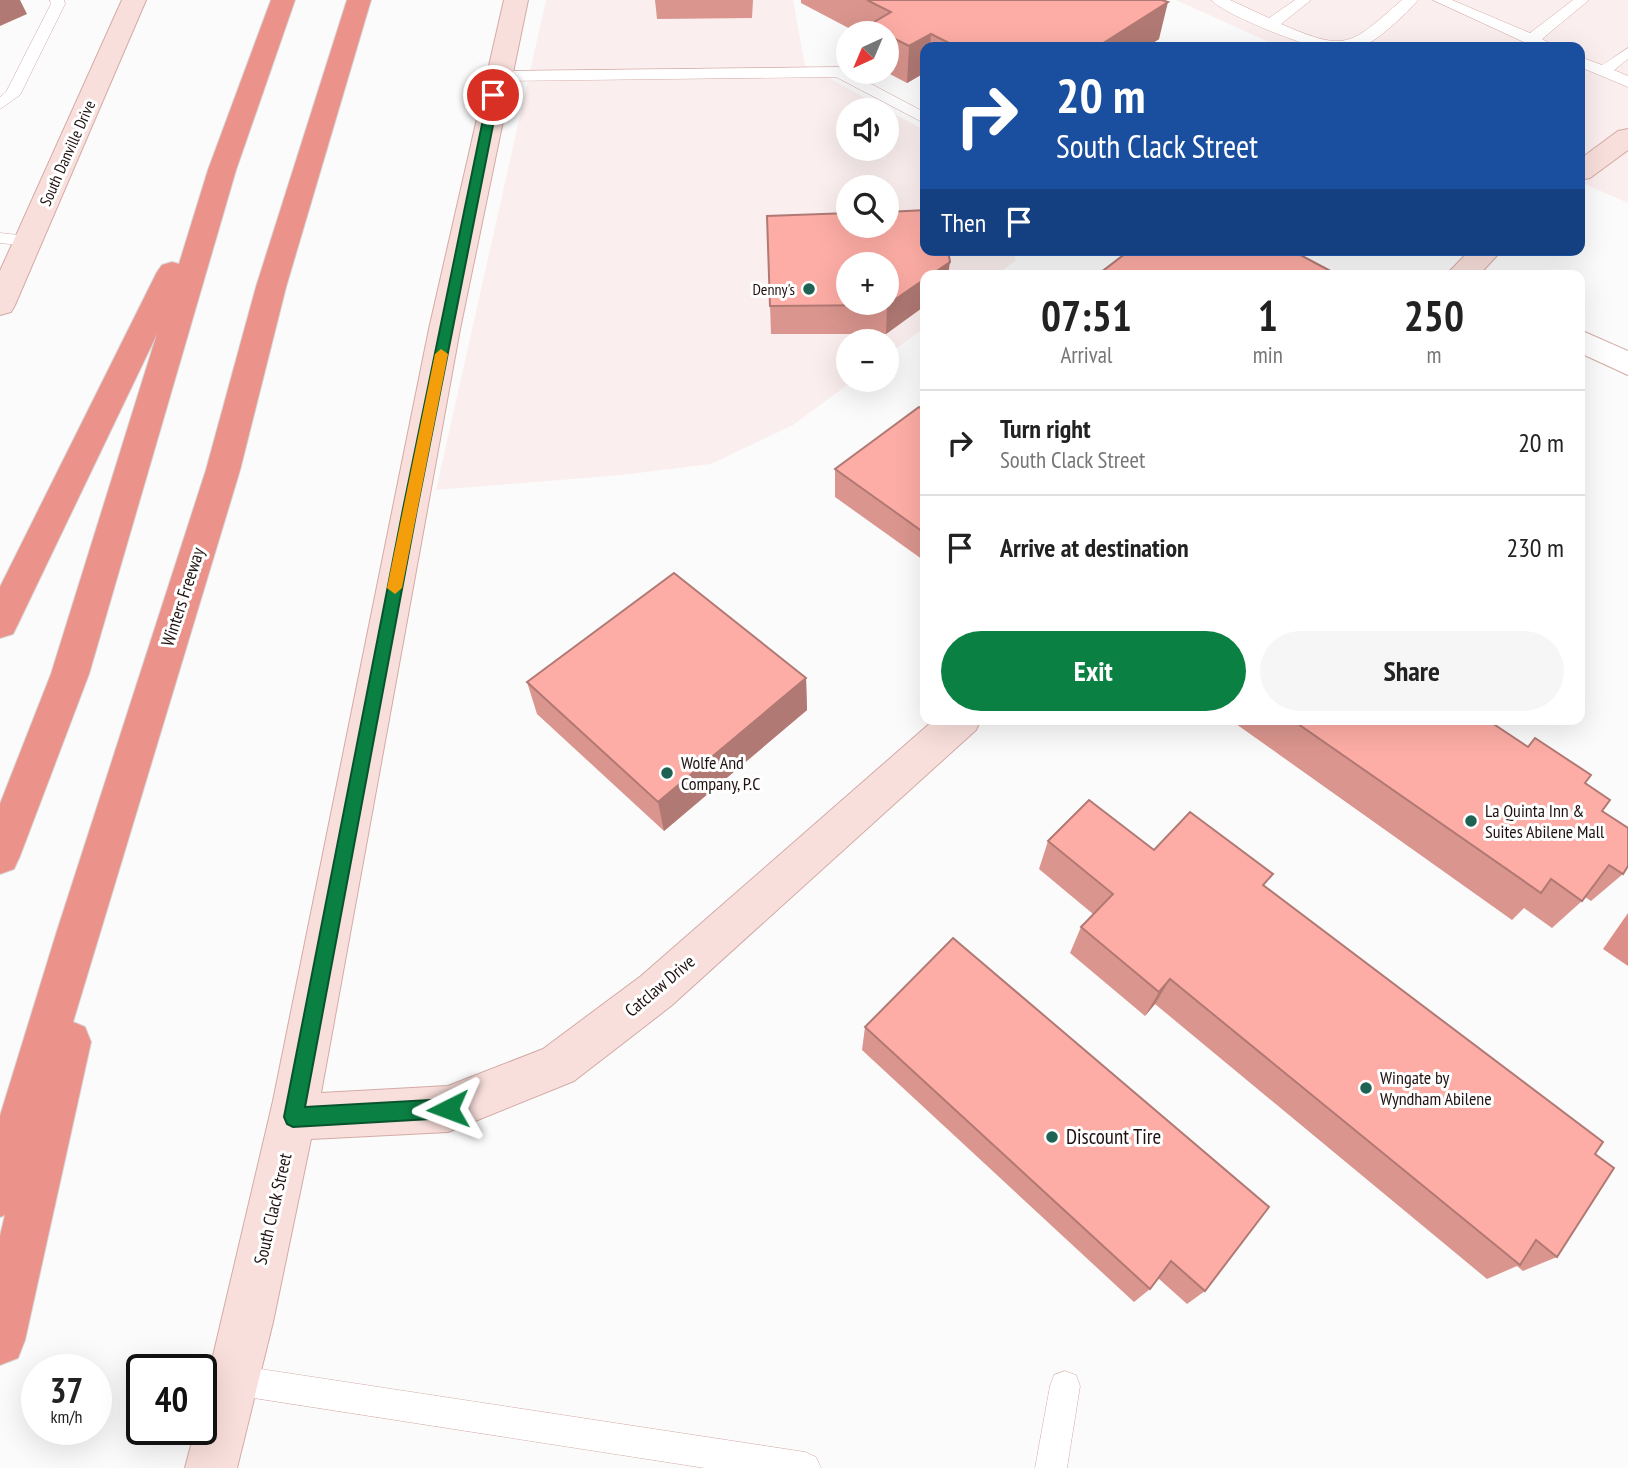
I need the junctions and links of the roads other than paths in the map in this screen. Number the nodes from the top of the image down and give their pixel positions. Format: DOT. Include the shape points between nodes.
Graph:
graph roads {
  1 [pos="57,0"];
  2 [pos="134,0"];
  3 [pos="282,0"];
  4 [pos="359,0"];
  5 [pos="516,0"];
  6 [pos="1218,0"];
  7 [pos="1304,0"];
  8 [pos="1411,0"];
  9 [pos="1440,0"];
  10 [pos="1582,0"];
  11 [pos="1272,23"];
  12 [pos="1531,40"];
  13 [pos="1316,42"];
  14 [pos="1358,42"];
  15 [pos="1536,42"];
  16 [pos="1628,52"];
  17 [pos="1585,63"];
  18 [pos="1603,71"];
  19 [pos="498,76"];
  20 [pos="1628,82"];
  21 [pos="0,104"];
  22 [pos="920,116"];
  23 [pos="1628,137"];
  24 [pos="1585,168"];
  25 [pos="222,170"];
  26 [pos="0,238"];
  27 [pos="28,242"];
  28 [pos="1482,256"];
  29 [pos="1466,270"];
  30 [pos="0,305"];
  31 [pos="1585,342"];
  32 [pos="1628,364"];
  33 [pos="0,624"];
  34 [pos="147,710"];
  35 [pos="955,725"];
  36 [pos="0,856"];
  37 [pos="293,1117"];
  38 [pos="0,1193"];
  39 [pos="0,1340"];
  40 [pos="234,1380"];
  41 [pos="1065,1386"];
  42 [pos="211,1468"];
  43 [pos="805,1468"];
  44 [pos="1051,1468"];
  1 -- 21 [label="lane" via="12,95"];
  2 -- 27 [label="main road, South Danville Drive"];
  3 -- 25 [label="highway"];
  4 -- 34 [label="highway, Winters Freeway" via="271,287 223,470"];
  5 -- 19 [label="main road, South Clack Street"];
  6 -- 11 [label="lane"];
  7 -- 11 [label="lane"];
  8 -- 14 [label="lane"];
  9 -- 12 [label="lane"];
  10 -- 12 [label="lane"];
  11 -- 13 [label="lane"];
  12 -- 15 [label="lane"];
  16 -- 18 [label="lane"];
  17 -- 18 [label="lane"];
  18 -- 20 [label="lane"];
  19 -- 22 [label="lane" via="839,72"];
  19 -- 37 [label="main road, South Clack Street"];
  23 -- 24 [label="main road"];
  25 -- 33 [label="highway"];
  25 -- 36 [label="highway" via="70,674"];
  26 -- 27 [label="lane"];
  27 -- 30 [label="main road, South Danville Drive"];
  28 -- 29 [label="main road"];
  31 -- 32 [label="street"];
  34 -- 38 [label="highway, Winters Freeway"];
  34 -- 39 [label="highway"];
  35 -- 37 [label="main road, Catclaw Drive" via="656,991 558,1065 448,1109"];
  37 -- 40 [label="main road, South Clack Street"];
  40 -- 42 [label="main road, South Clack Street"];
  40 -- 43 [label="lane"];
  41 -- 44 [label="lane"];
}
